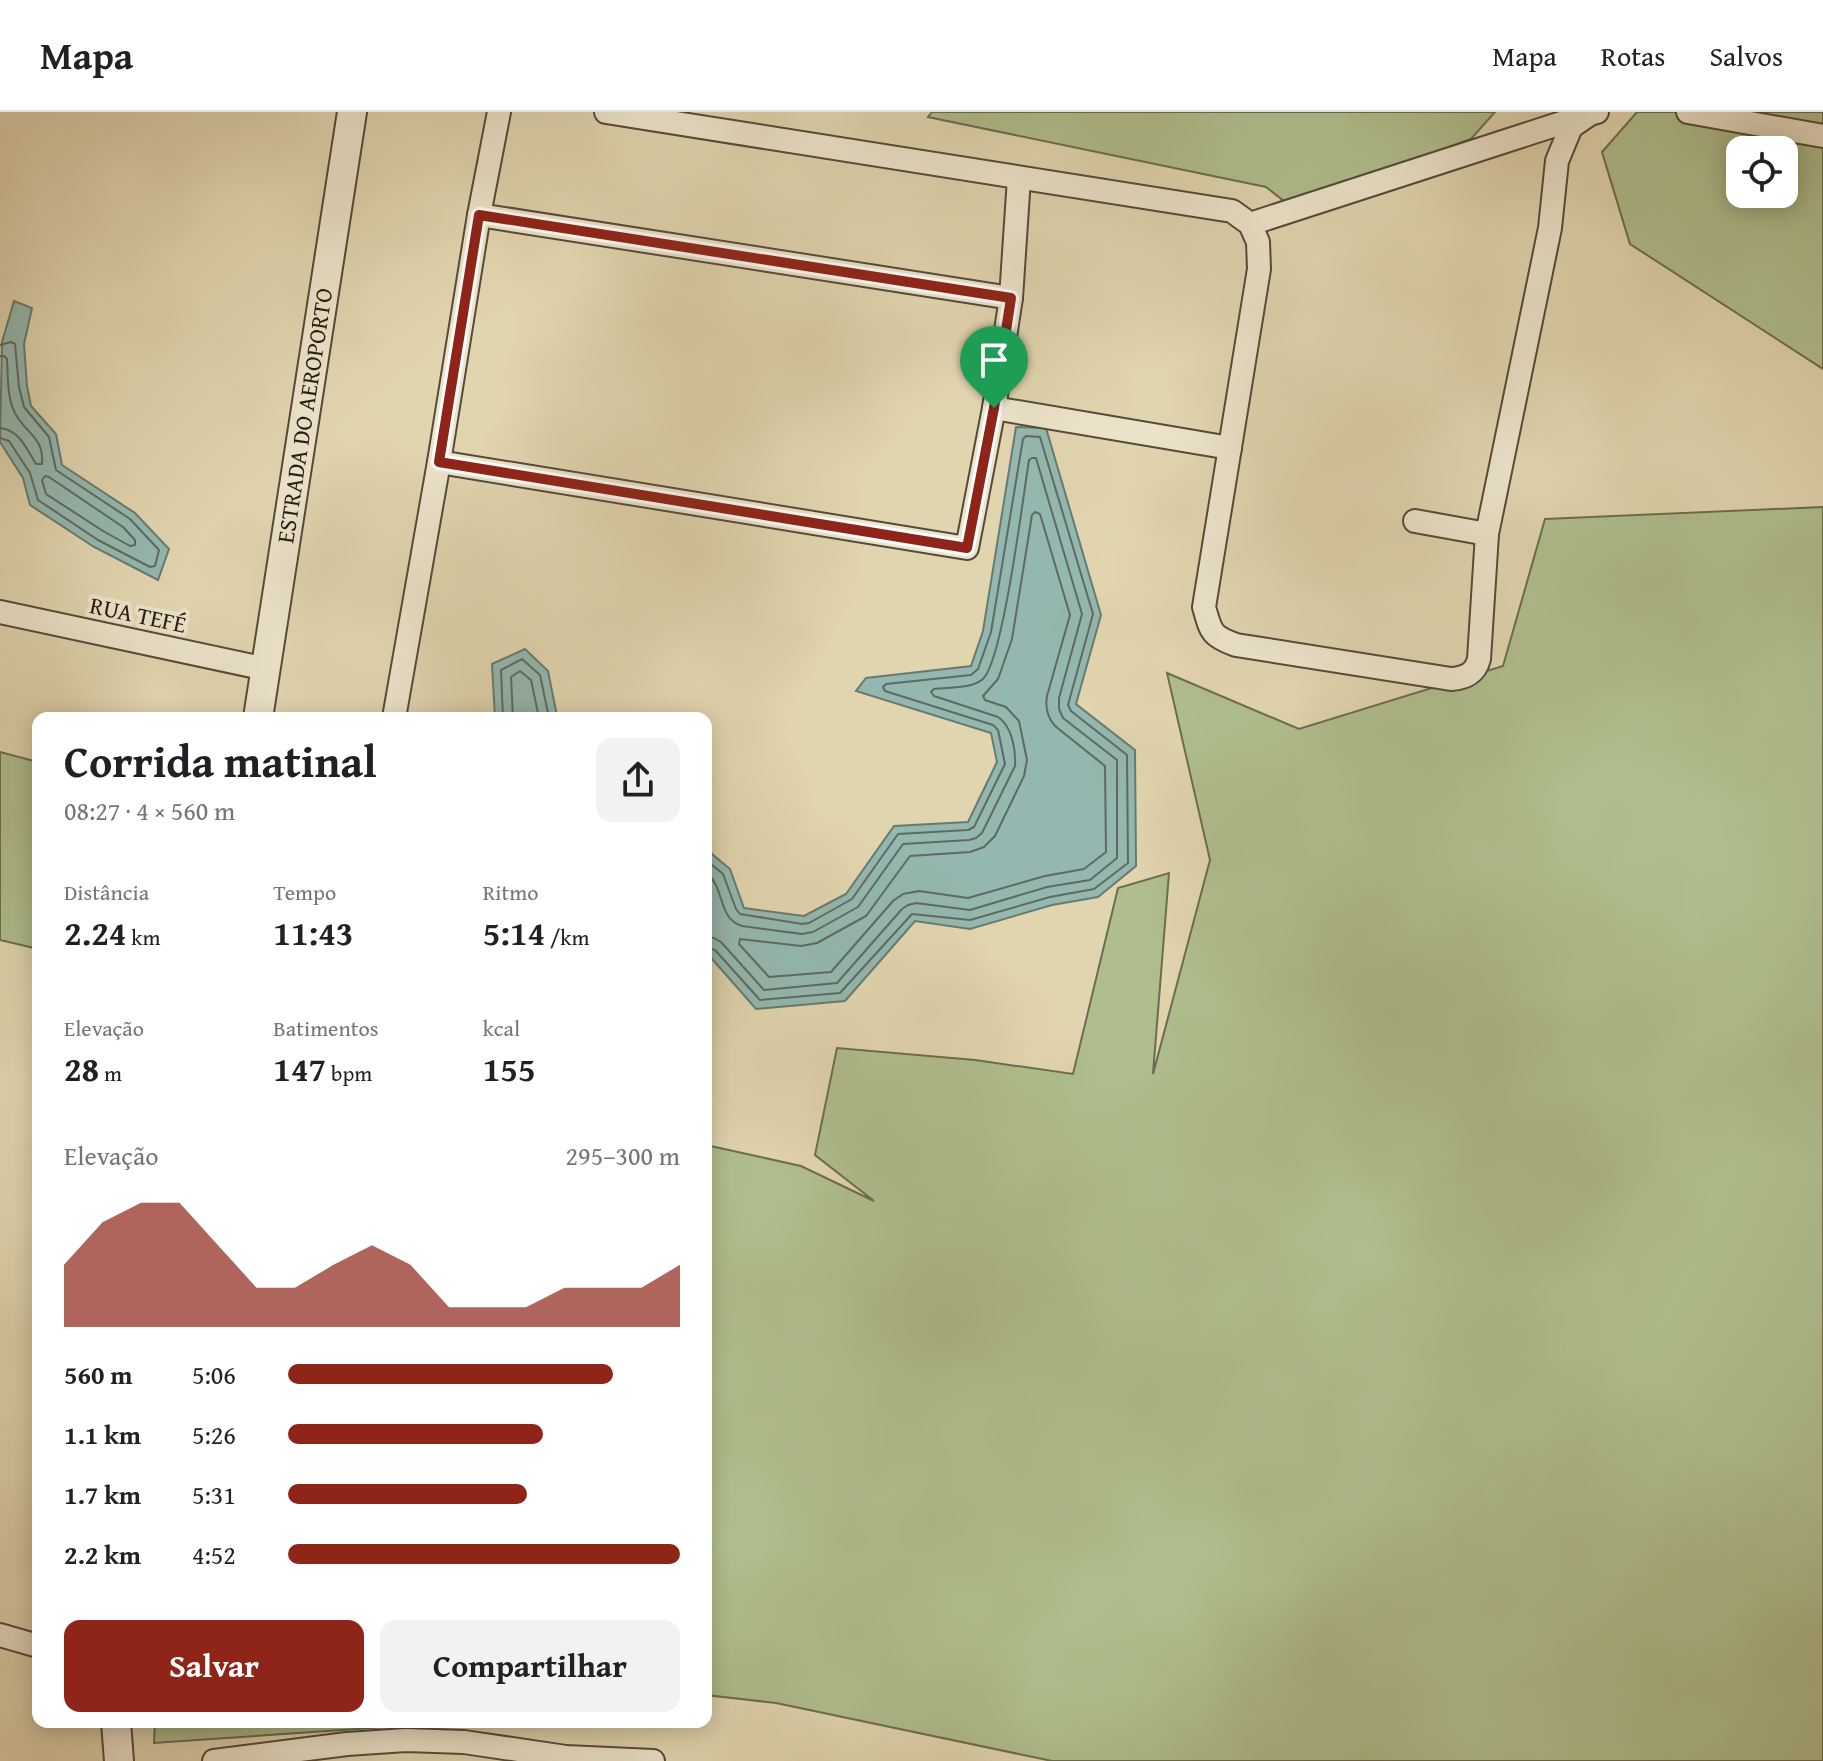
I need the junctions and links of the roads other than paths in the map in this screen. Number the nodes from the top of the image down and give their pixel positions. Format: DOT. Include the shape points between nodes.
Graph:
graph roads {
  1 [pos="352,112"];
  2 [pos="499,112"];
  3 [pos="606,112"];
  4 [pos="1688,112"];
  5 [pos="1593,113"];
  6 [pos="1823,136"];
  7 [pos="1019,178"];
  8 [pos="479,215"];
  9 [pos="1250,224"];
  10 [pos="1011,298"];
  11 [pos="994,408"];
  12 [pos="1230,448"];
  13 [pos="439,462"];
  14 [pos="1415,521"];
  15 [pos="1487,534"];
  16 [pos="0,612"];
  17 [pos="266,669"];
  18 [pos="259,712"];
  19 [pos="395,712"];
  20 [pos="0,1635"];
  21 [pos="32,1644"];
  22 [pos="116,1728"];
  23 [pos="464,1752"];
  24 [pos="119,1761"];
  25 [pos="214,1761"];
  26 [pos="647,1761"];
  1 -- 17 [label="street, ESTRADA DO AEROPORTO"];
  2 -- 8 [label="street"];
  3 -- 7 [label="street"];
  4 -- 6 [label="street"];
  5 -- 9 [label="street"];
  5 -- 15 [label="street" via="1571,127 1557,161 1550,228"];
  7 -- 9 [label="street" via="1232,211"];
  7 -- 10 [label="street"];
  8 -- 10 [label="street"];
  8 -- 13 [label="street"];
  9 -- 12 [label="street" via="1258,242 1259,269"];
  10 -- 11 [label="street"];
  11 -- 12 [label="street"];
  11 -- 13 [label="street" via="967,548"];
  12 -- 15 [label="street" via="1204,607 1218,638 1236,645 1465,678 1479,659"];
  13 -- 19 [label="street"];
  14 -- 15 [label="street"];
  16 -- 17 [label="street, RUA TEFÉ"];
  17 -- 18 [label="street, ESTRADA DO AEROPORTO"];
  20 -- 21 [label="street"];
  22 -- 24 [label="street"];
  23 -- 25 [label="street" via="406,1740"];
  23 -- 26 [label="street"];
}
